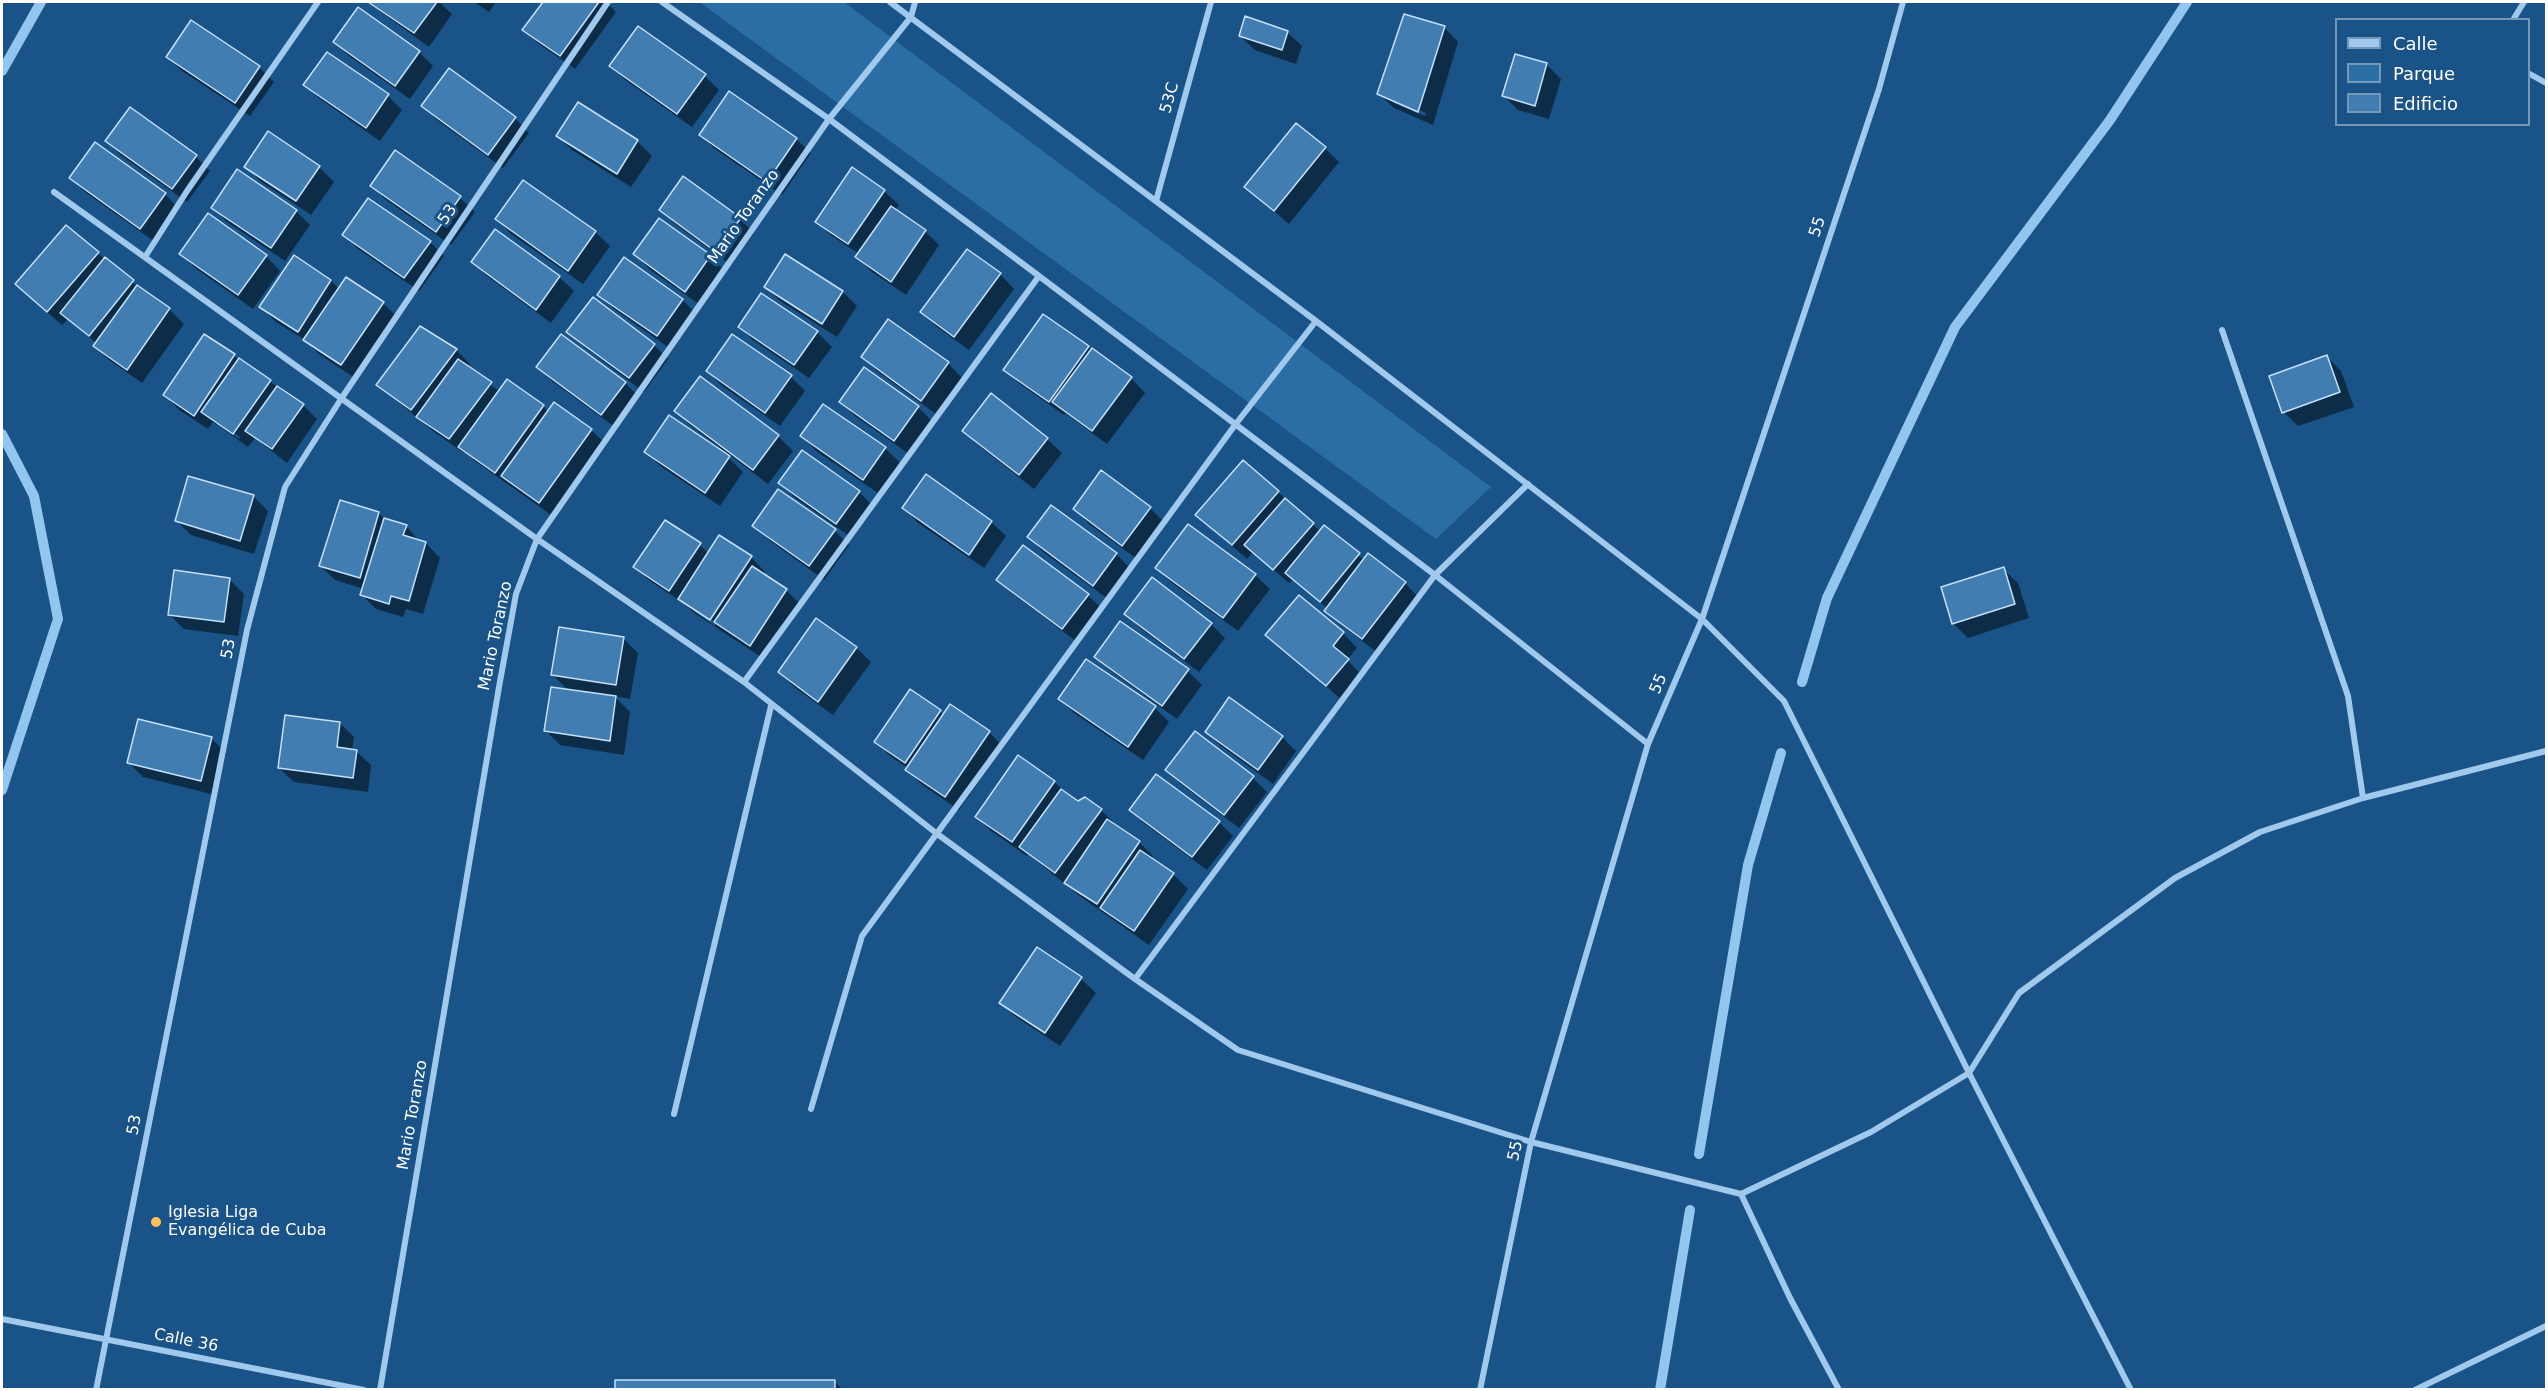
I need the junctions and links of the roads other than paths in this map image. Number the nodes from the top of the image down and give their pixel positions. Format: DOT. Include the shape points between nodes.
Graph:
graph roads {
  1 [pos="318,2"];
  2 [pos="608,2"];
  3 [pos="662,2"];
  4 [pos="890,2"];
  5 [pos="915,2"];
  6 [pos="1211,2"];
  7 [pos="1903,2"];
  8 [pos="2524,2"];
  9 [pos="911,17"];
  10 [pos="2514,18"];
  11 [pos="2530,74"];
  12 [pos="2547,83"];
  13 [pos="829,119"];
  14 [pos="54,192"];
  15 [pos="1155,201"];
  16 [pos="145,257"];
  17 [pos="1039,276"];
  18 [pos="1316,321"];
  19 [pos="2222,330"];
  20 [pos="340,399"];
  21 [pos="1235,425"];
  22 [pos="1528,484"];
  23 [pos="537,539"];
  24 [pos="1435,575"];
  25 [pos="1702,619"];
  26 [pos="744,682"];
  27 [pos="771,706"];
  28 [pos="1648,744"];
  29 [pos="2547,751"];
  30 [pos="2363,798"];
  31 [pos="936,833"];
  32 [pos="1135,979"];
  33 [pos="1969,1072"];
  34 [pos="812,1109"];
  35 [pos="674,1114"];
  36 [pos="1531,1142"];
  37 [pos="1741,1194"];
  38 [pos="2,1319"];
  39 [pos="2547,1326"];
  40 [pos="106,1339"];
  41 [pos="2432,1381"];
  42 [pos="96,1389"];
  43 [pos="364,1389"];
  44 [pos="380,1389"];
  45 [pos="1480,1389"];
  46 [pos="1839,1389"];
  47 [pos="2132,1389"];
  48 [pos="2415,1389"];
  49 [pos="2436,1389"];
  1 -- 16 [label="street"];
  2 -- 20 [label="street, 53"];
  3 -- 13 [label="street"];
  4 -- 9 [label="street"];
  5 -- 9 [label="street, Mario Toranzo"];
  6 -- 15 [label="street, 53C"];
  7 -- 25 [label="street, 55" via="1878,89"];
  8 -- 10 [label="street"];
  9 -- 13 [label="street, Mario Toranzo"];
  9 -- 15 [label="street"];
  11 -- 12 [label="street"];
  13 -- 17 [label="street"];
  13 -- 23 [label="street, Mario Toranzo"];
  14 -- 16 [label="street"];
  15 -- 18 [label="street"];
  16 -- 20 [label="street"];
  17 -- 21 [label="street"];
  17 -- 26 [label="street"];
  18 -- 21 [label="street"];
  18 -- 22 [label="street"];
  19 -- 30 [label="street" via="2348,696"];
  20 -- 23 [label="street"];
  20 -- 40 [label="street, 53" via="285,487 247,630"];
  21 -- 24 [label="street"];
  21 -- 31 [label="street"];
  22 -- 24 [label="street"];
  22 -- 25 [label="street"];
  23 -- 26 [label="street"];
  23 -- 44 [label="street, Mario Toranzo" via="516,594"];
  24 -- 28 [label="street"];
  24 -- 32 [label="street"];
  25 -- 28 [label="street, 55"];
  25 -- 33 [label="street" via="1784,701"];
  26 -- 27 [label="street"];
  27 -- 31 [label="street"];
  27 -- 35 [label="street"];
  28 -- 36 [label="street, 55"];
  29 -- 30 [label="street"];
  30 -- 33 [label="street" via="2260,832 2175,878 2019,993"];
  31 -- 32 [label="street"];
  31 -- 34 [label="street" via="862,936"];
  32 -- 36 [label="street" via="1238,1050"];
  33 -- 37 [label="street" via="1871,1132"];
  33 -- 47 [label="street"];
  36 -- 37 [label="street"];
  36 -- 45 [label="street, 55"];
  37 -- 46 [label="street"];
  38 -- 40 [label="street, Calle 36"];
  39 -- 41 [label="street"];
  40 -- 42 [label="street, 53"];
  40 -- 43 [label="street, Calle 36"];
  41 -- 48 [label="street"];
  41 -- 49 [label="street"];
}
